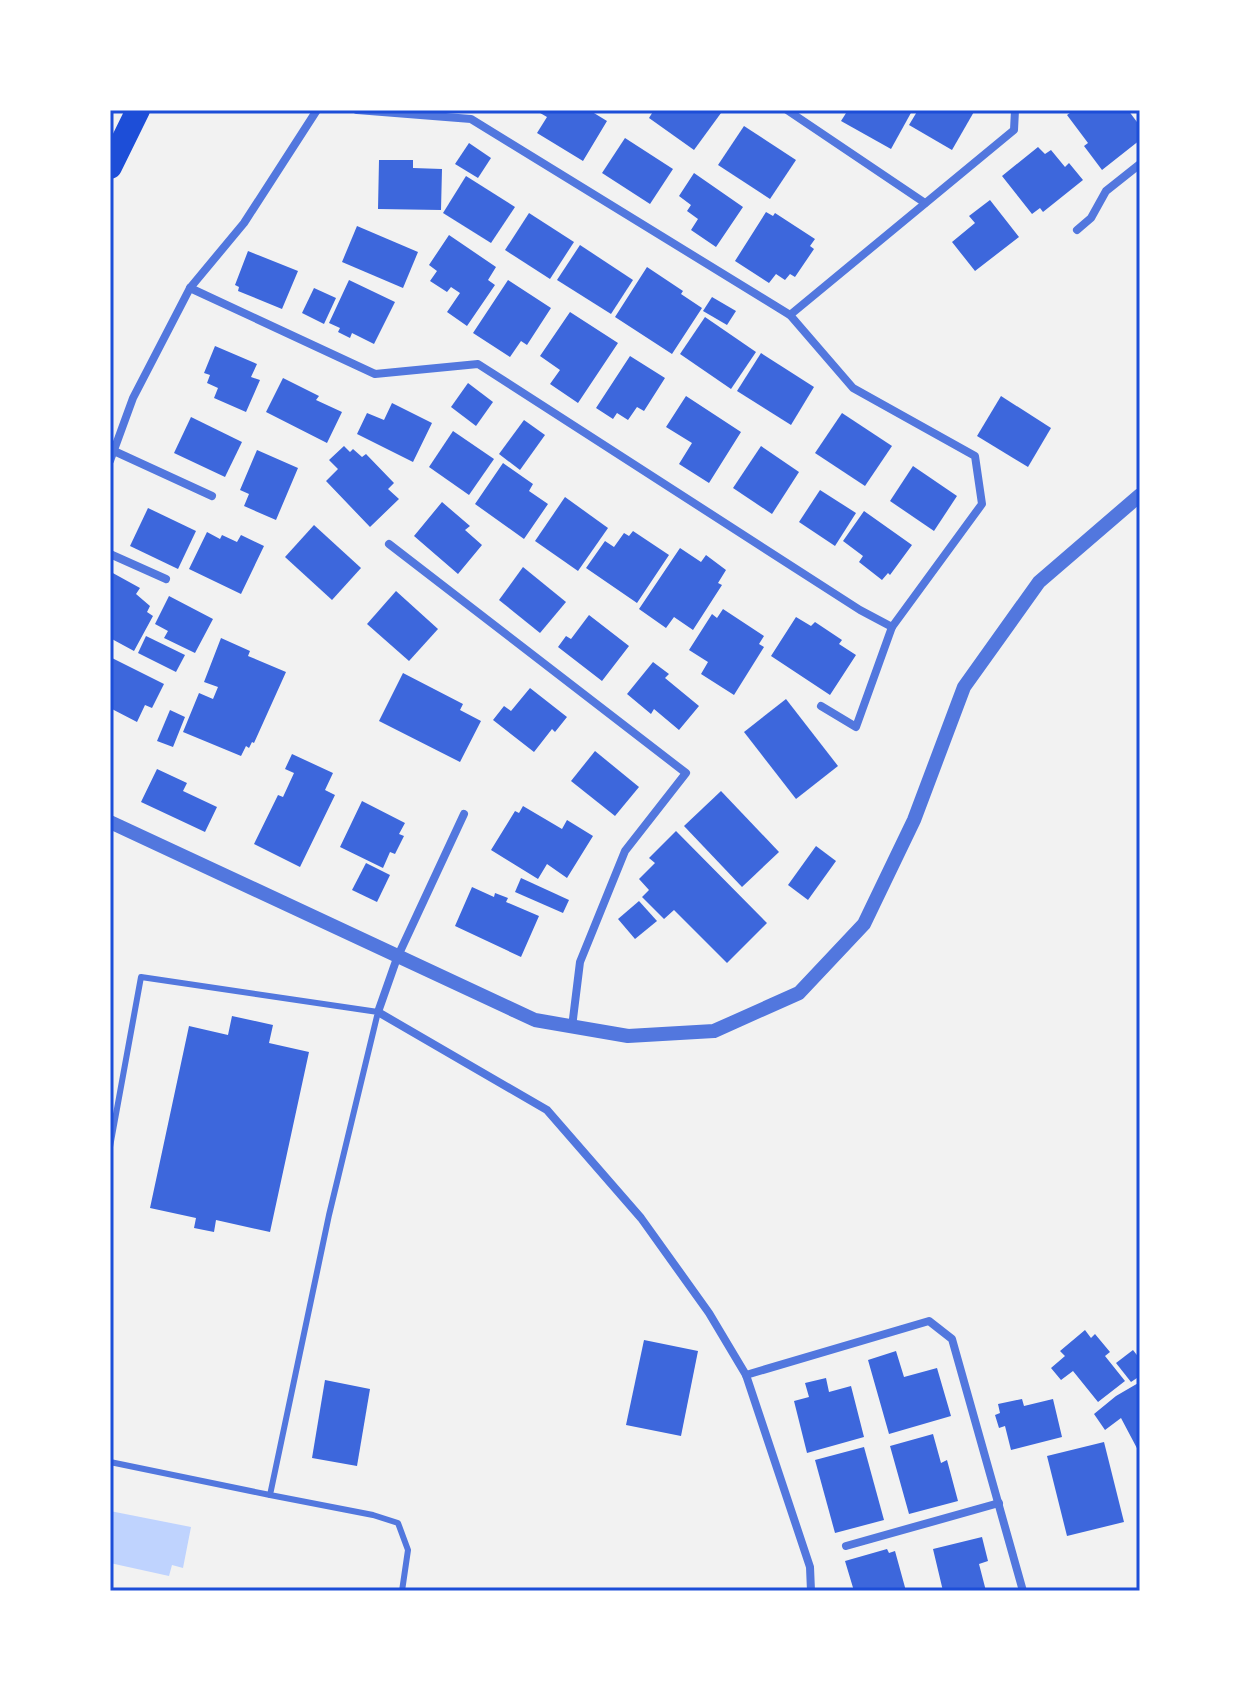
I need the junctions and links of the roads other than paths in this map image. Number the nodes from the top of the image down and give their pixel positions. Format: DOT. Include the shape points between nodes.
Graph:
graph roads {
  1 [pos="138,110"];
  2 [pos="317,110"];
  3 [pos="357,110"];
  4 [pos="787,110"];
  5 [pos="1015,110"];
  6 [pos="1140,164"];
  7 [pos="110,167"];
  8 [pos="925,203"];
  9 [pos="1077,230"];
  10 [pos="190,288"];
  11 [pos="790,315"];
  12 [pos="114,451"];
  13 [pos="110,461"];
  14 [pos="1140,495"];
  15 [pos="212,496"];
  16 [pos="389,544"];
  17 [pos="110,554"];
  18 [pos="166,579"];
  19 [pos="892,627"];
  20 [pos="821,706"];
  21 [pos="464,814"];
  22 [pos="110,822"];
  23 [pos="397,958"];
  24 [pos="378,1012"];
  25 [pos="572,1027"];
  26 [pos="110,1147"];
  27 [pos="746,1375"];
  28 [pos="110,1462"];
  29 [pos="270,1495"];
  30 [pos="999,1503"];
  31 [pos="846,1546"];
  32 [pos="402,1591"];
  33 [pos="811,1591"];
  34 [pos="1023,1591"];
  1 -- 7 [label="highway"];
  2 -- 10 [label="street" via="244,223"];
  3 -- 11 [label="street" via="471,119"];
  4 -- 8 [label="street"];
  5 -- 8 [label="street" via="1014,130"];
  6 -- 9 [label="street" via="1106,191 1091,218"];
  8 -- 11 [label="street"];
  10 -- 12 [label="street" via="133,398"];
  10 -- 19 [label="street" via="375,374 478,364"];
  11 -- 19 [label="street" via="853,388 975,456 982,504"];
  12 -- 13 [label="street"];
  12 -- 15 [label="street"];
  14 -- 25 [label="street" via="1039,582 964,687 914,820 864,924 799,993 714,1031 628,1036"];
  16 -- 25 [label="street" via="686,773 625,851 580,962"];
  17 -- 18 [label="street"];
  19 -- 20 [label="street" via="856,727"];
  21 -- 23 [label="street"];
  22 -- 23 [label="street"];
  23 -- 24 [label="street"];
  23 -- 25 [label="street" via="535,1020"];
  24 -- 26 [label="lane" via="141,977"];
  24 -- 27 [label="street" via="547,1110 641,1218"];
  24 -- 29 [label="lane"];
  27 -- 30 [label="street" via="929,1321 952,1339"];
  27 -- 33 [label="street" via="810,1567"];
  28 -- 29 [label="lane"];
  29 -- 32 [label="lane" via="398,1523 408,1550"];
  30 -- 31 [label="street"];
  30 -- 34 [label="street"];
}
